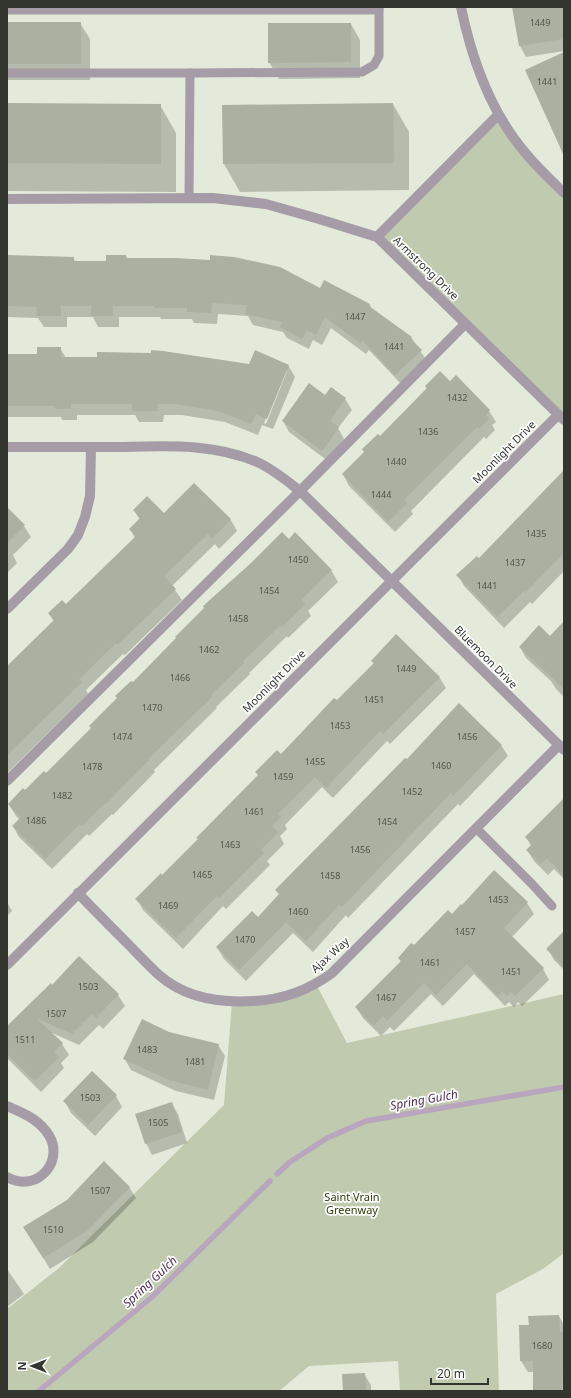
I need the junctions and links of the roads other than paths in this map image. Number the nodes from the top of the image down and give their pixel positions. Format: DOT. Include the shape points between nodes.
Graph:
graph roads {
  1 [pos="461,7"];
  2 [pos="379,8"];
  3 [pos="7,10"];
  4 [pos="7,73"];
  5 [pos="190,73"];
  6 [pos="498,115"];
  7 [pos="564,193"];
  8 [pos="189,198"];
  9 [pos="7,199"];
  10 [pos="377,237"];
  11 [pos="466,324"];
  12 [pos="561,418"];
  13 [pos="7,447"];
  14 [pos="91,447"];
  15 [pos="300,491"];
  16 [pos="392,580"];
  17 [pos="7,609"];
  18 [pos="562,747"];
  19 [pos="7,781"];
  20 [pos="476,828"];
  21 [pos="78,893"];
  22 [pos="552,906"];
  23 [pos="7,965"];
  24 [pos="7,1106"];
  25 [pos="7,1177"];
  1 -- 6 [label="street" via="467,38"];
  2 -- 3 [label="lane"];
  2 -- 5 [label="lane" via="379,56 374,65 362,72"];
  4 -- 5 [label="lane"];
  5 -- 8 [label="lane"];
  6 -- 7 [label="street" via="527,155"];
  6 -- 10 [label="street, Armstrong Drive"];
  8 -- 9 [label="street"];
  8 -- 10 [label="street" via="266,204"];
  10 -- 11 [label="street, Armstrong Drive"];
  11 -- 12 [label="street, Armstrong Drive"];
  11 -- 15 [label="street"];
  12 -- 16 [label="street, Moonlight Drive"];
  13 -- 14 [label="street, Bluemoon Drive"];
  14 -- 15 [label="street, Bluemoon Drive" via="181,446 221,450 258,462"];
  14 -- 17 [label="street" via="90,496 78,535 68,549"];
  15 -- 16 [label="street, Bluemoon Drive"];
  15 -- 19 [label="street"];
  16 -- 18 [label="street, Bluemoon Drive"];
  16 -- 21 [label="street, Moonlight Drive"];
  18 -- 20 [label="street, Ajax Way"];
  20 -- 21 [label="street, Ajax Way" via="332,973 307,989 261,1001 232,1002 207,999 192,995 171,984"];
  20 -- 22 [label="lane"];
  21 -- 23 [label="street, Moonlight Drive"];
  24 -- 25 [label="street" via="26,1114 46,1130 53,1155 49,1169 38,1178 22,1182"];
}
